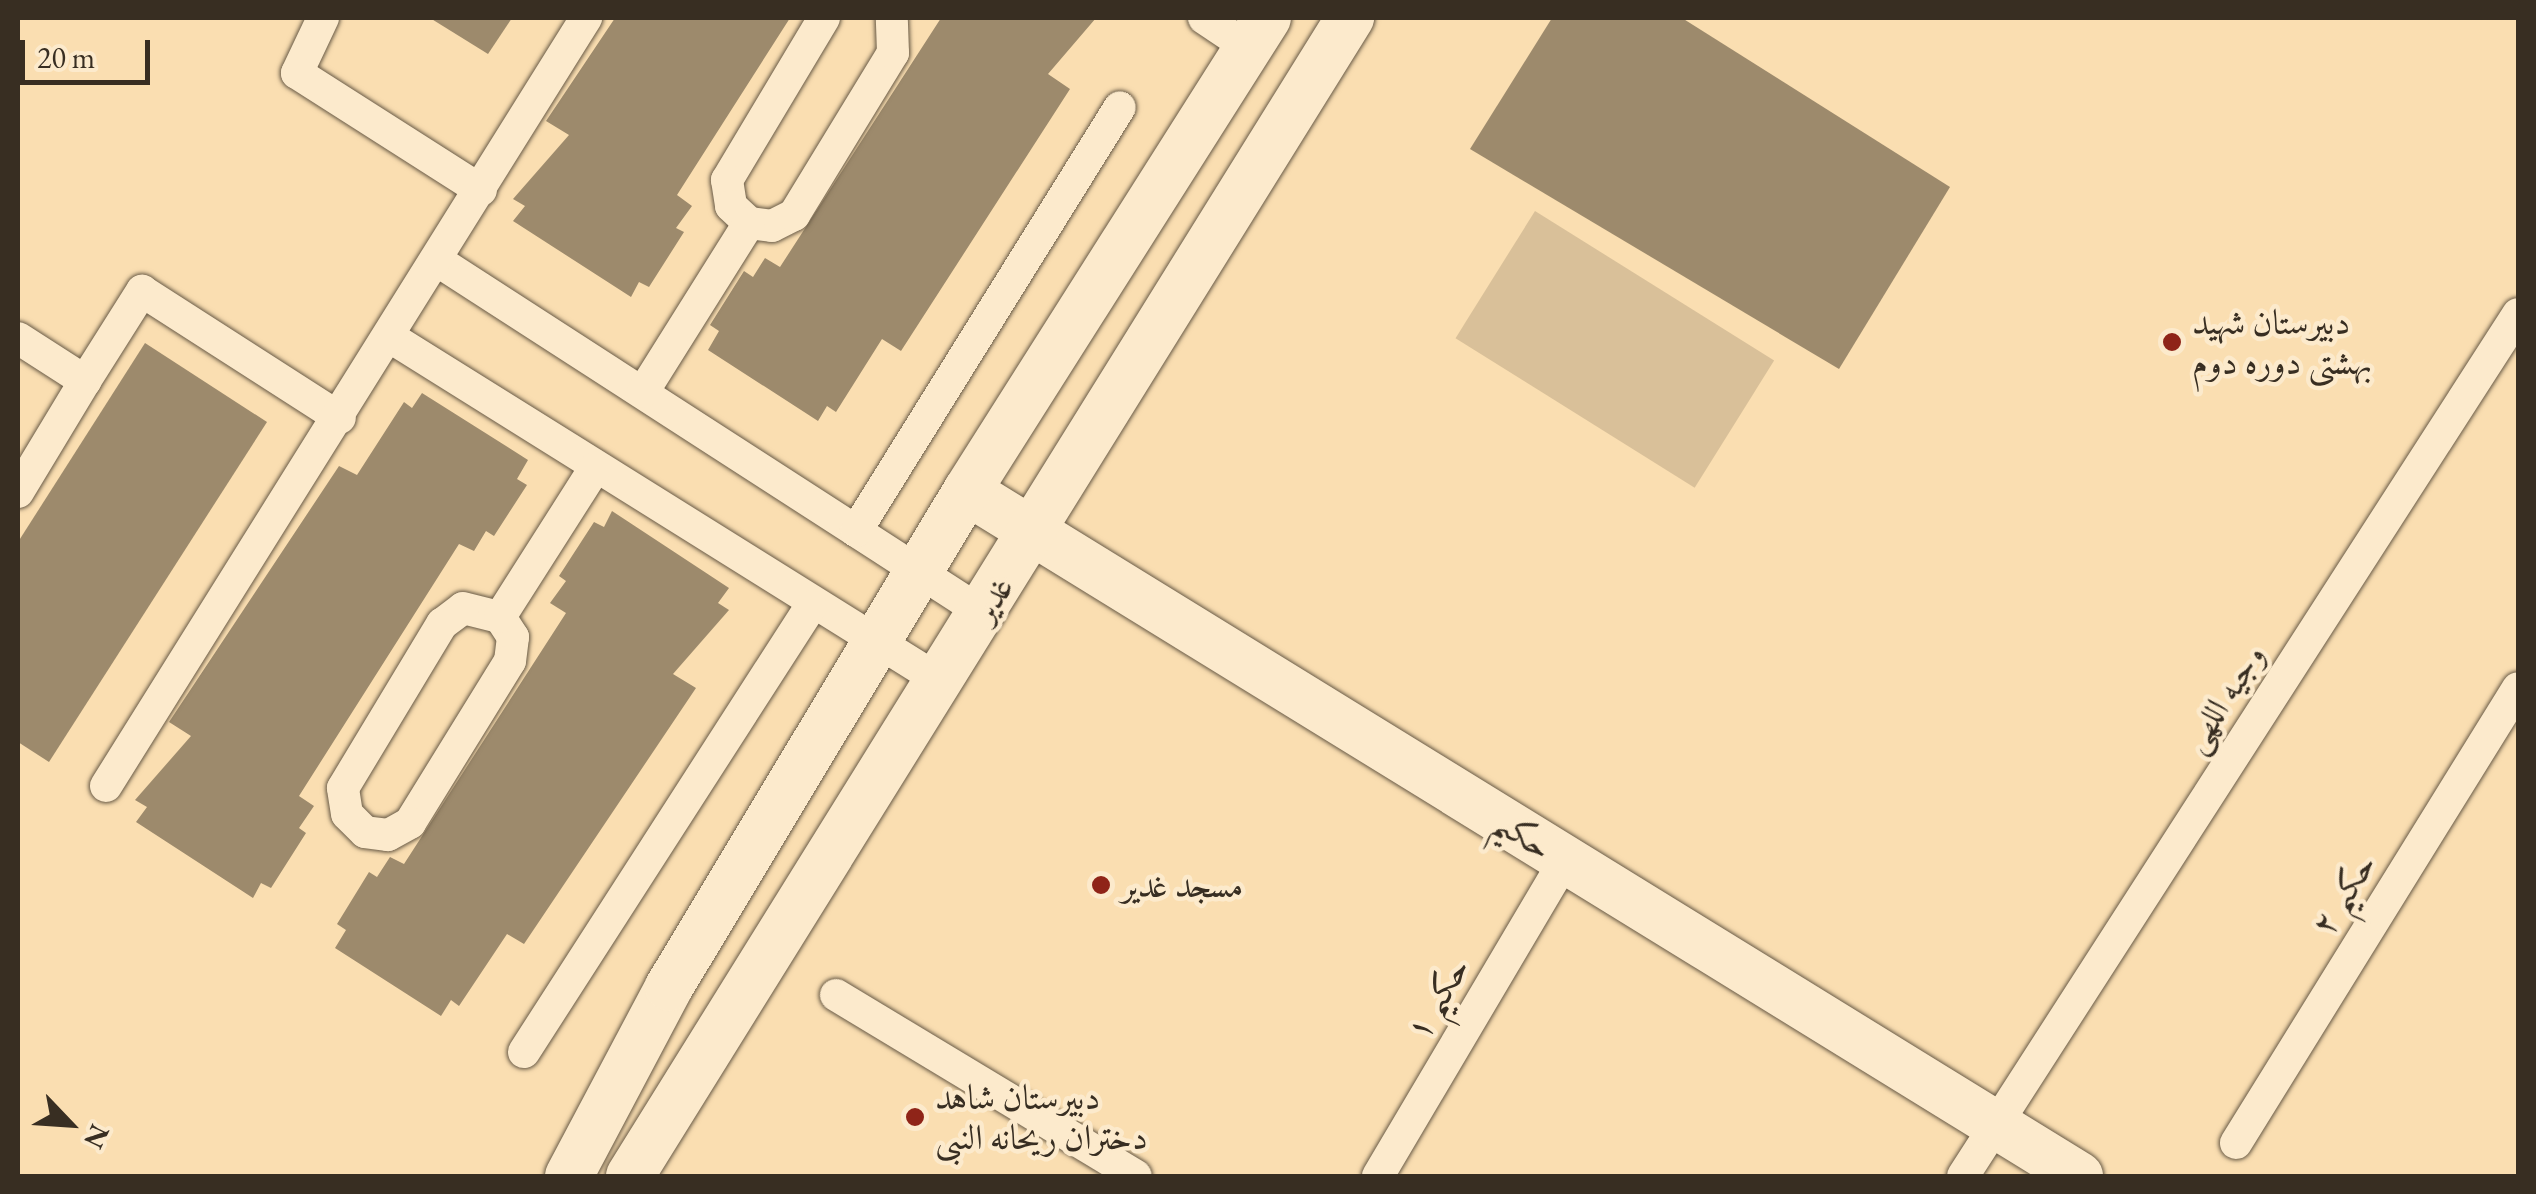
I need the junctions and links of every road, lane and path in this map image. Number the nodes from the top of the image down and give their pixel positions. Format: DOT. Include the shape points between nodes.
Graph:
graph roads {
  1 [pos="323,18"];
  2 [pos="586,18"];
  3 [pos="824,18"];
  4 [pos="892,18"];
  5 [pos="1204,18"];
  6 [pos="1350,18"];
  7 [pos="1258,33"];
  8 [pos="1120,106"];
  9 [pos="481,190"];
  10 [pos="748,223"];
  11 [pos="438,261"];
  12 [pos="2515,329"];
  13 [pos="390,337"];
  14 [pos="18,338"];
  15 [pos="85,381"];
  16 [pos="643,392"];
  17 [pos="340,418"];
  18 [pos="595,468"];
  19 [pos="967,491"];
  20 [pos="18,492"];
  21 [pos="1038,530"];
  22 [pos="856,531"];
  23 [pos="921,573"];
  24 [pos="810,606"];
  25 [pos="983,612"];
  26 [pos="500,616"];
  27 [pos="877,643"];
  28 [pos="940,680"];
  29 [pos="2518,688"];
  30 [pos="106,786"];
  31 [pos="1565,860"];
  32 [pos="836,995"];
  33 [pos="524,1052"];
  34 [pos="1995,1124"];
  35 [pos="2236,1143"];
  36 [pos="569,1176"];
  37 [pos="630,1176"];
  38 [pos="1136,1176"];
  39 [pos="1378,1176"];
  40 [pos="1963,1176"];
  41 [pos="2079,1176"];
  1 -- 9 [label="street" via="296,73"];
  2 -- 9 [label="street"];
  3 -- 10 [label="street" via="727,180 731,206"];
  4 -- 10 [label="street" via="893,53 794,214 772,226"];
  5 -- 7 [label="street"];
  6 -- 21 [label="street, غدیر"];
  7 -- 19 [label="street, غدیر"];
  8 -- 22 [label="street"];
  9 -- 11 [label="street"];
  10 -- 16 [label="street"];
  11 -- 13 [label="street"];
  11 -- 16 [label="street"];
  12 -- 34 [label="street, وجیه اللهی"];
  13 -- 17 [label="street"];
  13 -- 18 [label="street"];
  14 -- 15 [label="street"];
  15 -- 17 [label="street" via="142,291"];
  15 -- 20 [label="street"];
  16 -- 22 [label="street"];
  17 -- 30 [label="street"];
  18 -- 24 [label="street"];
  18 -- 26 [label="street"];
  19 -- 21 [label="street, حکیم"];
  19 -- 23 [label="street, غدیر"];
  21 -- 25 [label="street, غدیر"];
  21 -- 31 [label="street, حکیم"];
  22 -- 23 [label="street"];
  23 -- 25 [label="street"];
  23 -- 27 [label="street, غدیر"];
  24 -- 27 [label="street"];
  24 -- 33 [label="street"];
  25 -- 28 [label="street, غدیر"];
  26 -- 26 [label="street" via="476,606 442,624 343,788 354,825 388,835 410,823 510,661 513,638"];
  27 -- 28 [label="street"];
  27 -- 36 [label="street, غدیر" via="669,987"];
  28 -- 37 [label="street, غدیر"];
  29 -- 35 [label="street, حکیم ۲"];
  31 -- 34 [label="street, حکیم"];
  31 -- 39 [label="street, حکیم ۱"];
  32 -- 38 [label="street"];
  34 -- 40 [label="street, وجیه اللهی"];
  34 -- 41 [label="street, حکیم"];
}
